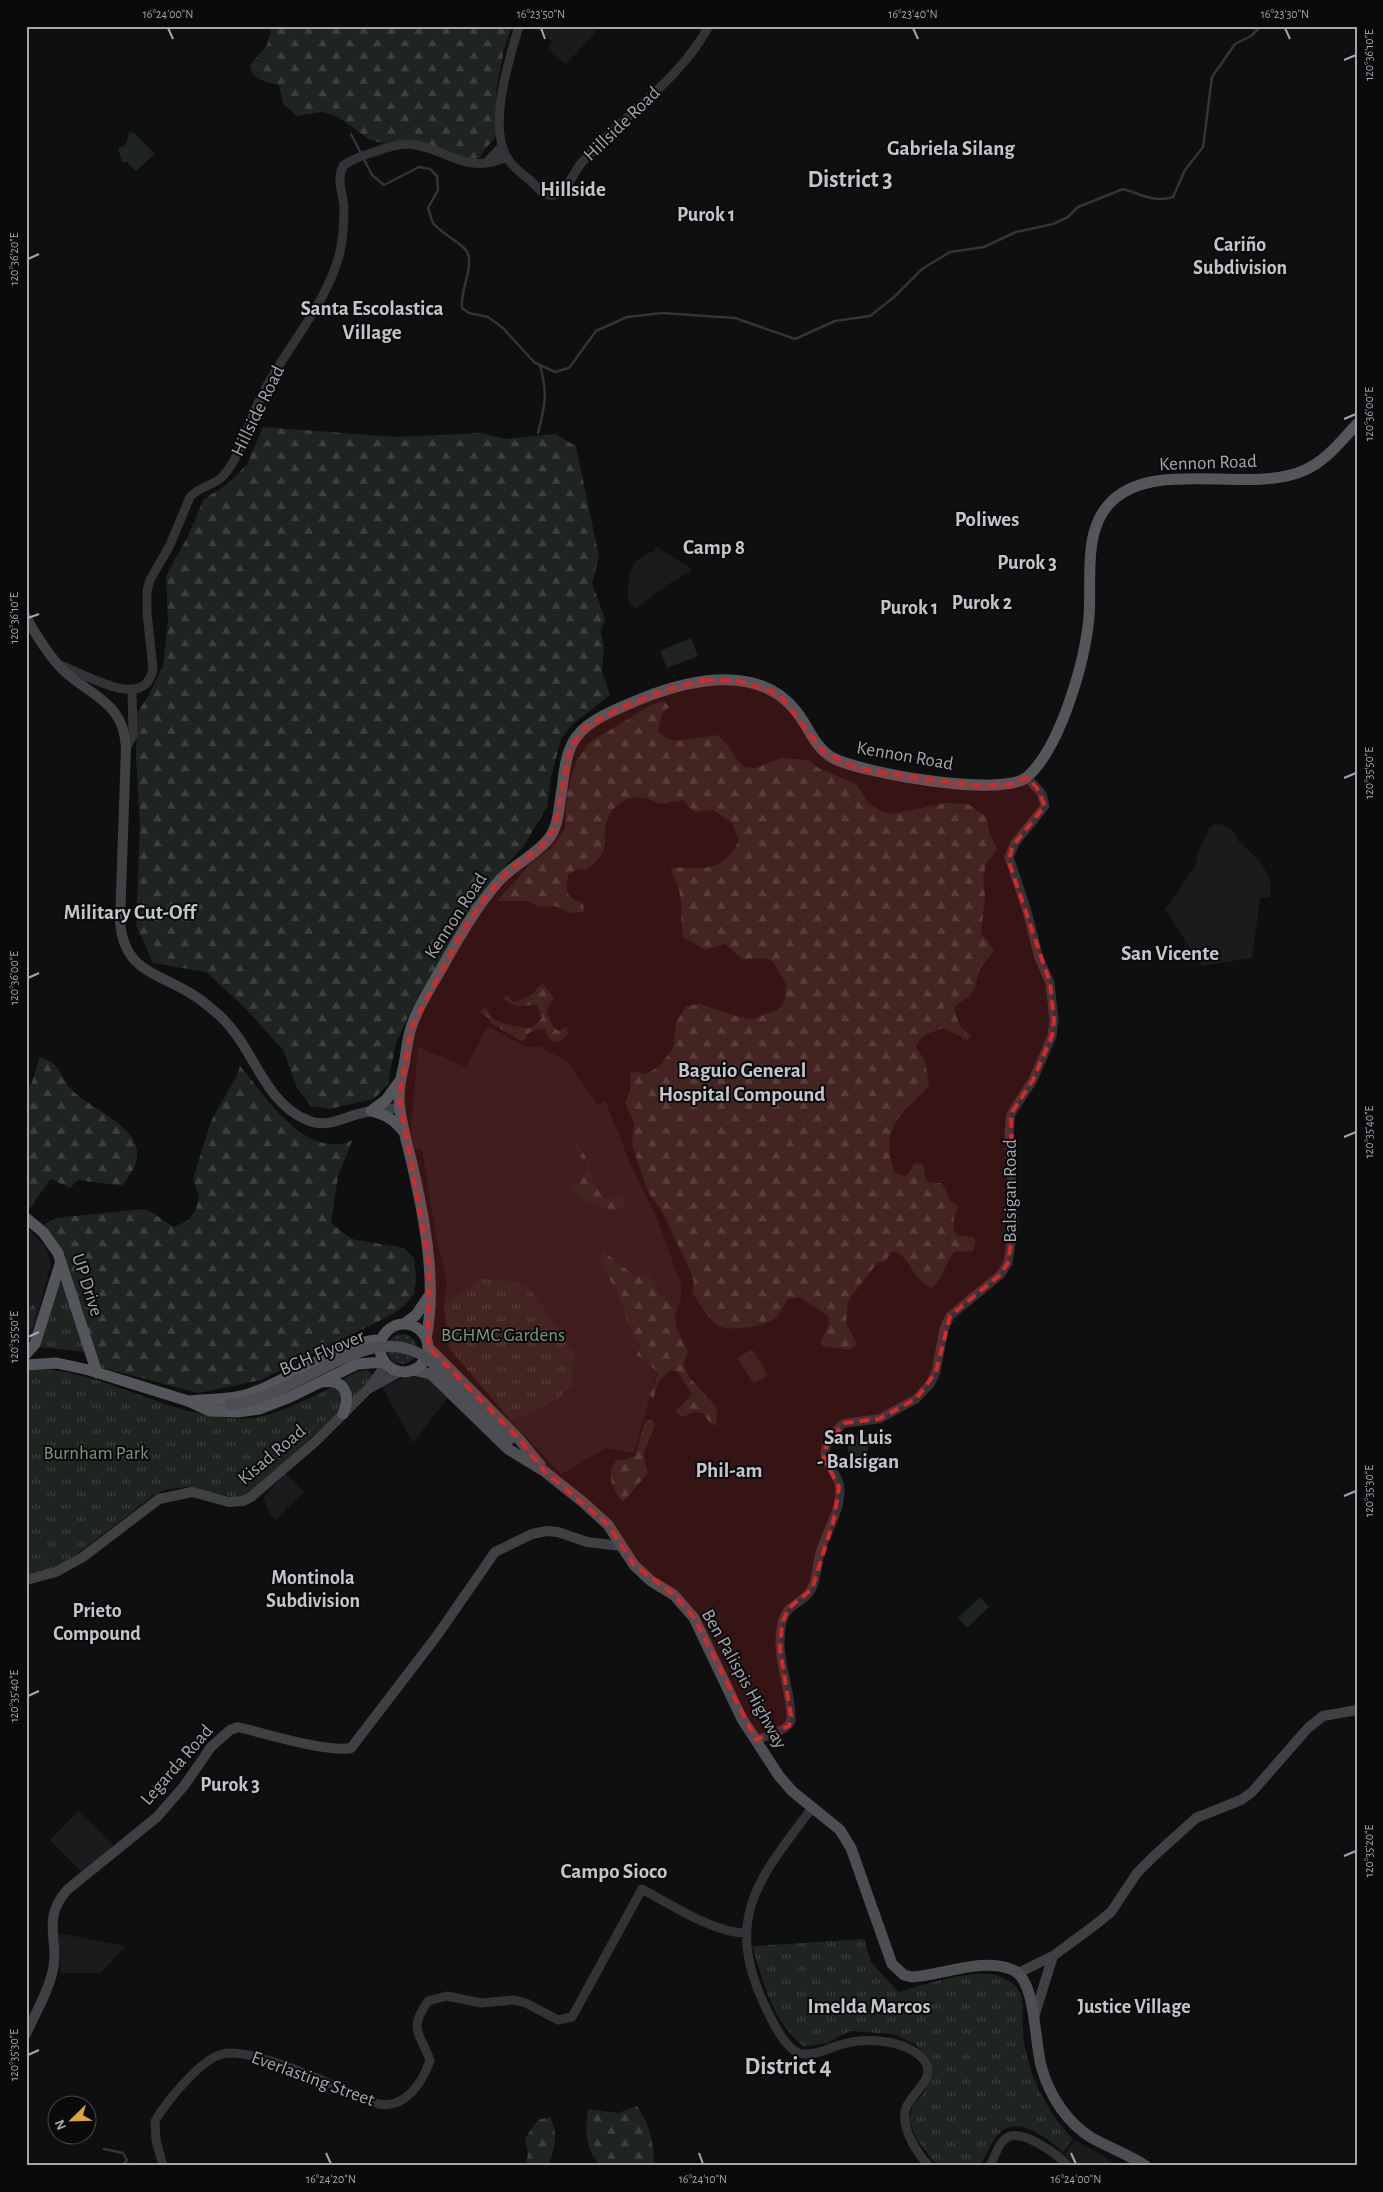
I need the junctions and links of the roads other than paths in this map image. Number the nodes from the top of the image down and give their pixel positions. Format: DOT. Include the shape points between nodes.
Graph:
graph roads {
  1 [pos="519,26"];
  2 [pos="710,26"];
  3 [pos="502,146"];
  4 [pos="507,157"];
  5 [pos="487,162"];
  6 [pos="1357,424"];
  7 [pos="26,616"];
  8 [pos="58,664"];
  9 [pos="132,690"];
  10 [pos="126,748"];
  11 [pos="1027,777"];
  12 [pos="401,1080"];
  13 [pos="400,1108"];
  14 [pos="371,1111"];
  15 [pos="405,1132"];
  16 [pos="26,1218"];
  17 [pos="61,1261"];
  18 [pos="428,1298"];
  19 [pos="404,1324"];
  20 [pos="381,1340"];
  21 [pos="427,1343"];
  22 [pos="26,1354"];
  23 [pos="429,1360"];
  24 [pos="443,1361"];
  25 [pos="385,1363"];
  26 [pos="26,1364"];
  27 [pos="413,1370"];
  28 [pos="399,1372"];
  29 [pos="97,1373"];
  30 [pos="431,1374"];
  31 [pos="316,1384"];
  32 [pos="368,1390"];
  33 [pos="188,1401"];
  34 [pos="343,1414"];
  35 [pos="544,1471"];
  36 [pos="621,1546"];
  37 [pos="26,1580"];
  38 [pos="1357,1710"];
  39 [pos="756,1740"];
  40 [pos="812,1808"];
  41 [pos="745,1933"];
  42 [pos="1053,1956"];
  43 [pos="1018,1973"];
  44 [pos="1033,2021"];
  45 [pos="26,2034"];
  46 [pos="163,2166"];
  47 [pos="930,2166"];
  48 [pos="990,2166"];
  49 [pos="1068,2166"];
  50 [pos="1146,2166"];
  1 -- 3 [label="street" via="502,87"];
  2 -- 4 [label="street, Hillside Road" via="686,61 582,162 558,194 547,195 541,191"];
  3 -- 4 [label="street, Hillside Road"];
  3 -- 5 [label="street"];
  4 -- 5 [label="street, Hillside Road"];
  5 -- 9 [label="street, Hillside Road" via="462,162 406,144 368,154 341,169 343,236 329,282 259,400 246,437 229,468 221,479 190,496 170,544 150,580 147,613 153,669 146,684"];
  6 -- 11 [label="highway, Kennon Road" via="1319,462 1290,475 1267,479 1186,479 1145,483 1123,492 1108,504 1092,543 1088,622 1073,690 1055,737"];
  7 -- 8 [label="main road"];
  8 -- 9 [label="street" via="111,686"];
  8 -- 10 [label="main road" via="111,706 122,726"];
  9 -- 10 [label="street" via="133,735"];
  10 -- 14 [label="main road" via="120,922 128,952 139,966 191,993 220,1016 234,1031 270,1089 298,1115 323,1124"];
  11 -- 12 [label="highway, Kennon Road" via="1011,784 980,786 859,769 824,752 794,708 779,694 744,682 690,683 617,709 584,728 575,738 566,760 554,829 542,846 499,880 464,928 411,1029"];
  11 -- 39 [label="street, Balsigan Road" via="1042,794 1045,806 1012,847 1009,862 1050,982 1054,1020 1052,1036 1033,1080 1011,1114 1009,1134 1014,1223 1008,1263 1000,1275 950,1316 944,1329 936,1372 916,1399 879,1419 845,1423 827,1444 824,1458 840,1487 834,1520 821,1552 812,1589 789,1608 781,1630 780,1649 791,1721 780,1731"];
  12 -- 13 [label="highway, Kennon Road"];
  12 -- 14 [label="highway" via="386,1100"];
  13 -- 14 [label="main road"];
  13 -- 15 [label="highway, Kennon Road"];
  14 -- 15 [label="highway" via="384,1114"];
  15 -- 18 [label="highway, Kennon Road" via="429,1263"];
  16 -- 17 [label="highway, UP Drive" via="53,1243"];
  17 -- 22 [label="highway" via="34,1344"];
  17 -- 29 [label="highway, UP Drive"];
  18 -- 19 [label="highway" via="416,1315"];
  18 -- 21 [label="highway, Kennon Road"];
  19 -- 20 [label="highway" via="390,1328"];
  19 -- 21 [label="highway" via="417,1328"];
  20 -- 25 [label="highway"];
  20 -- 33 [label="highway" via="360,1342 253,1393 234,1398"];
  21 -- 24 [label="main road, Ben Palispis Highway"];
  21 -- 27 [label="highway" via="423,1363"];
  23 -- 24 [label="main road"];
  23 -- 30 [label="main road"];
  23 -- 33 [label="main road, BGH Flyover, bridge" via="411,1350 375,1348 246,1403 230,1405"];
  23 -- 35 [label="main road, BGH Flyover, bridge"];
  24 -- 35 [label="main road, Ben Palispis Highway" via="518,1438"];
  25 -- 28 [label="highway"];
  25 -- 31 [label="highway" via="357,1364"];
  25 -- 32 [label="main road, Kisad Road"];
  26 -- 29 [label="highway" via="57,1363"];
  27 -- 28 [label="highway"];
  27 -- 30 [label="main road"];
  28 -- 32 [label="main road, Kisad Road"];
  29 -- 33 [label="highway"];
  30 -- 35 [label="main road, Ben Palispis Highway" via="508,1448"];
  31 -- 33 [label="highway" via="259,1408 238,1412 210,1411"];
  31 -- 34 [label="highway" via="334,1382 343,1387 347,1398"];
  32 -- 34 [label="main road, Kisad Road"];
  34 -- 37 [label="main road, Kisad Road" via="251,1497 236,1503 192,1492 159,1499 83,1557 56,1572"];
  35 -- 36 [label="main road, Ben Palispis Highway" via="608,1524"];
  36 -- 39 [label="main road, Ben Palispis Highway" via="634,1565 674,1595 694,1618"];
  36 -- 45 [label="main road, Legarda Road" via="587,1542 546,1531 532,1534 495,1552 436,1637 351,1748 318,1745 238,1727 230,1730 212,1747 157,1818 68,1890 56,1904 52,1916 54,1967"];
  38 -- 42 [label="main road" via="1323,1716 1308,1728 1252,1792 1241,1800 1196,1818 1137,1873 1110,1912"];
  39 -- 40 [label="main road, Ben Palispis Highway" via="779,1776"];
  40 -- 41 [label="street" via="762,1879 750,1906"];
  40 -- 43 [label="main road, Ben Palispis Highway" via="840,1830 851,1848 897,1970 912,1977 979,1967 1004,1967"];
  41 -- 46 [label="street, Everlasting Street" via="736,1933 703,1920 642,1889 572,2017 558,2020 514,2000 481,2004 447,1996 431,1999 421,2012 417,2027 430,2061 428,2067 407,2098 394,2105 379,2104 248,2055 223,2054 200,2068 155,2121"];
  41 -- 47 [label="street" via="746,1954 760,1994 771,2018 793,2050 803,2054 852,2041 867,2041 902,2046 923,2059 927,2076 905,2110 905,2121 909,2135"];
  42 -- 43 [label="main road"];
  42 -- 44 [label="main road"];
  43 -- 44 [label="main road" via="1029,1991"];
  44 -- 50 [label="main road" via="1042,2070 1071,2122 1093,2138"];
  48 -- 49 [label="street" via="1000,2145 1012,2135 1053,2151"];
}
